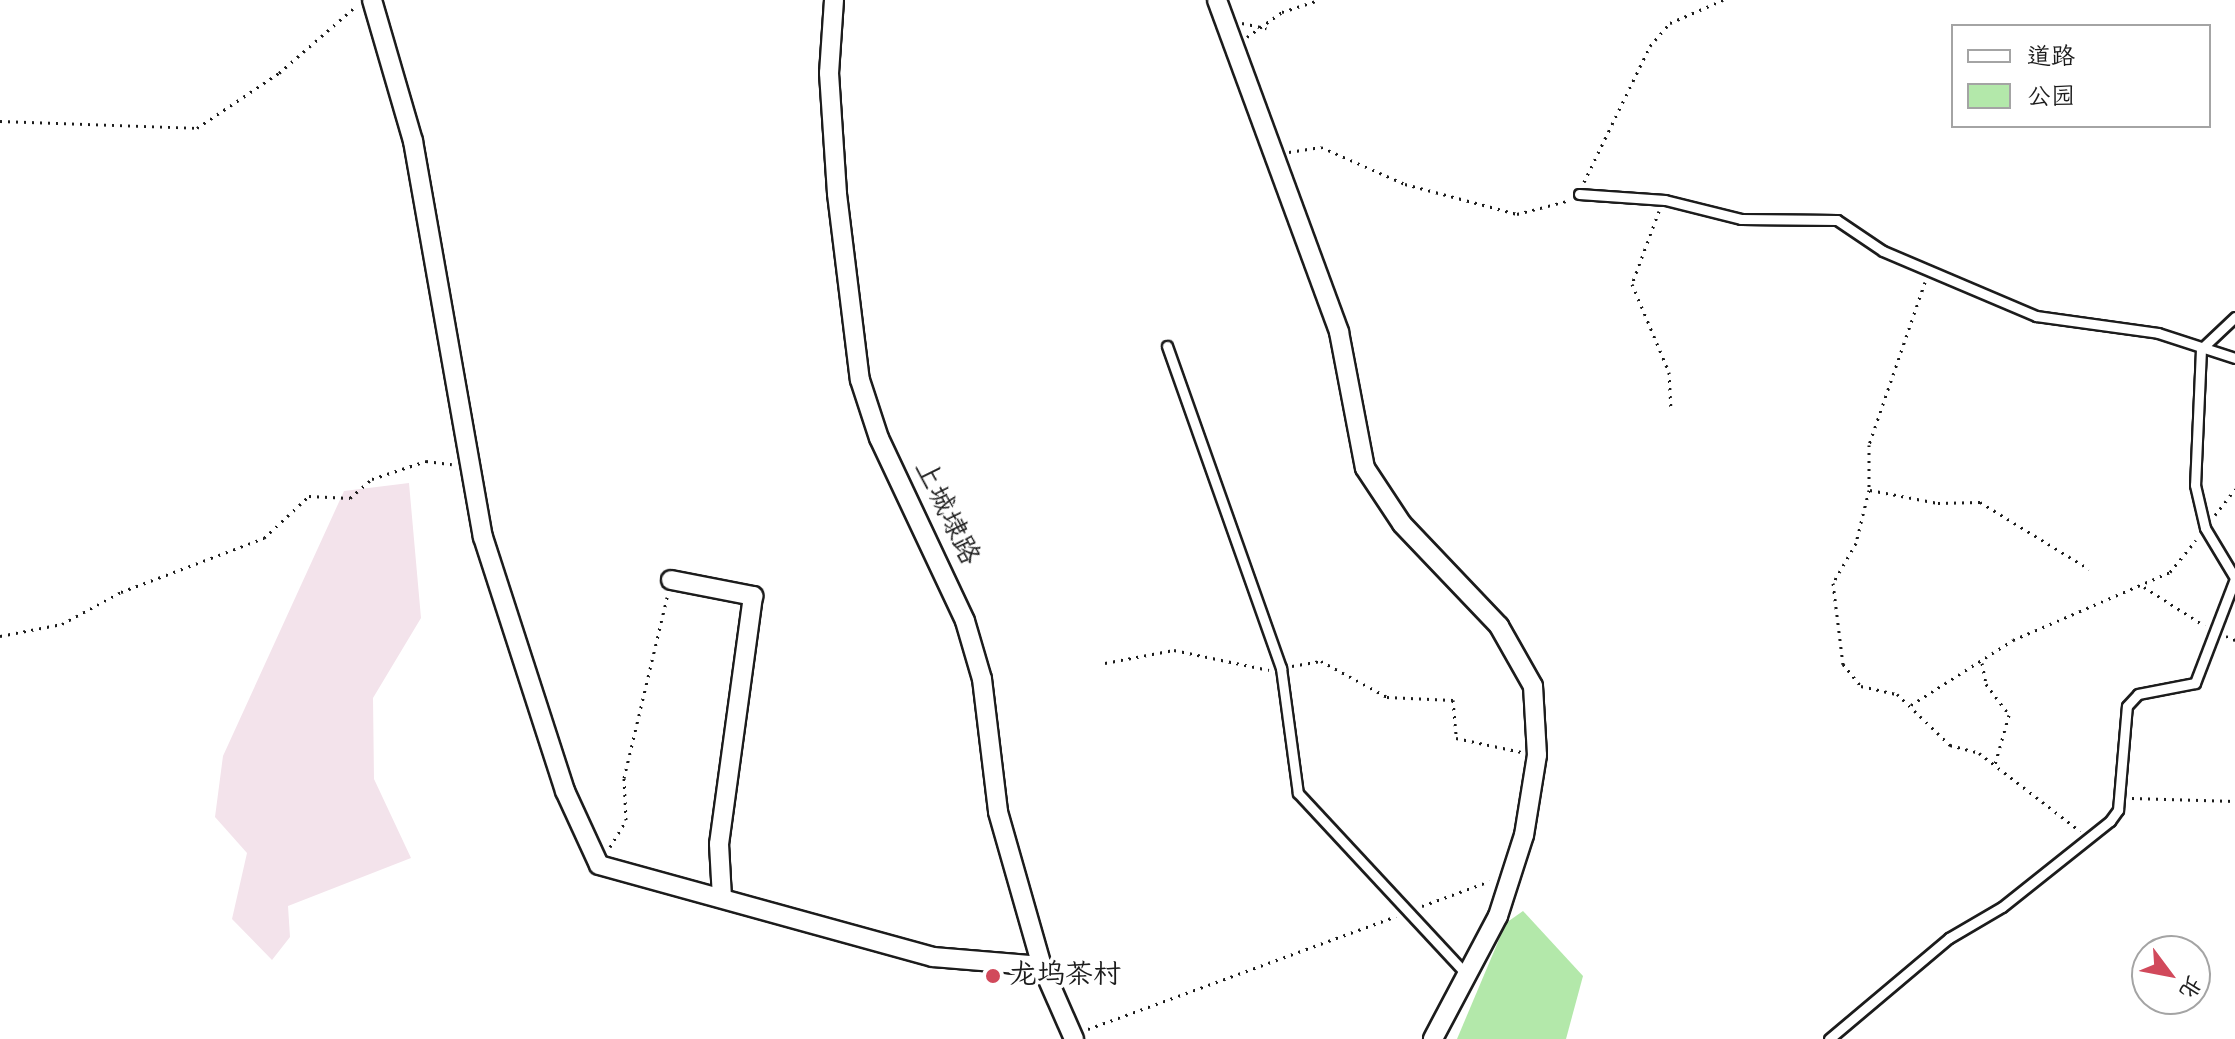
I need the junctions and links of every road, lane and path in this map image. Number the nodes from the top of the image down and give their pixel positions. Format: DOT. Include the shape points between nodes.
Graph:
graph roads {
  1 [pos="369,0"];
  2 [pos="834,0"];
  3 [pos="1217,0"];
  4 [pos="1318,0"];
  5 [pos="1723,0"];
  6 [pos="1236,41"];
  7 [pos="0,121"];
  8 [pos="1274,154"];
  9 [pos="1579,194"];
  10 [pos="1665,200"];
  11 [pos="1929,271"];
  12 [pos="2235,317"];
  13 [pos="1167,346"];
  14 [pos="2201,349"];
  15 [pos="2235,358"];
  16 [pos="1671,409"];
  17 [pos="469,466"];
  18 [pos="2235,489"];
  19 [pos="1869,490"];
  20 [pos="2205,528"];
  21 [pos="2089,569"];
  22 [pos="2235,579"];
  23 [pos="671,580"];
  24 [pos="2144,587"];
  25 [pos="2217,632"];
  26 [pos="0,636"];
  27 [pos="2235,640"];
  28 [pos="1105,663"];
  29 [pos="1982,663"];
  30 [pos="1281,668"];
  31 [pos="1911,705"];
  32 [pos="1537,755"];
  33 [pos="1995,764"];
  34 [pos="2120,798"];
  35 [pos="2235,801"];
  36 [pos="2087,836"];
  37 [pos="599,865"];
  38 [pos="1512,873"];
  39 [pos="722,897"];
  40 [pos="1406,912"];
  41 [pos="1042,966"];
  42 [pos="1469,977"];
  43 [pos="1074,1037"];
  44 [pos="1433,1039"];
  45 [pos="1829,1039"];
  1 -- 7 [label="path" via="197,128"];
  1 -- 17 [label="street" via="413,141"];
  2 -- 41 [label="street, 上城埭路" via="829,73 837,194 860,380 879,438 965,621 982,679 998,812"];
  3 -- 6 [label="street"];
  4 -- 6 [label="path"];
  5 -- 9 [label="path" via="1670,23 1650,46 1596,146"];
  6 -- 8 [label="street"];
  8 -- 9 [label="path" via="1321,147 1405,184 1517,214 1550,210"];
  8 -- 32 [label="street" via="1339,332 1365,468 1402,524 1520,657 1533,686"];
  9 -- 10 [label="lane"];
  10 -- 11 [label="lane" via="1741,219 1837,220"];
  10 -- 16 [label="path" via="1632,284 1669,372"];
  11 -- 14 [label="lane" via="2036,316 2158,333"];
  11 -- 19 [label="path" via="1869,445"];
  12 -- 14 [label="lane"];
  13 -- 30 [label="lane"];
  14 -- 15 [label="lane"];
  14 -- 20 [label="lane" via="2195,485"];
  17 -- 26 [label="path" via="426,461 372,479 350,498 309,496 264,538 121,592 62,624"];
  17 -- 37 [label="street" via="506,621 584,842"];
  18 -- 20 [label="path"];
  19 -- 21 [label="path" via="1938,503 1980,502"];
  19 -- 31 [label="path" via="1856,543 1833,583 1843,664 1861,686"];
  20 -- 22 [label="lane"];
  20 -- 24 [label="path" via="2170,572"];
  22 -- 25 [label="lane"];
  23 -- 37 [label="path" via="624,778 626,820"];
  23 -- 39 [label="street" via="753,596 719,844"];
  24 -- 25 [label="path"];
  24 -- 29 [label="path" via="2013,640"];
  25 -- 27 [label="path"];
  25 -- 34 [label="lane" via="2195,683 2138,694 2127,706"];
  28 -- 30 [label="path" via="1174,650 1264,671"];
  29 -- 31 [label="path"];
  29 -- 33 [label="path" via="1986,684 2009,715"];
  30 -- 32 [label="path" via="1321,661 1387,697 1453,700 1456,738"];
  30 -- 40 [label="lane" via="1298,793"];
  31 -- 33 [label="path" via="1950,745"];
  32 -- 38 [label="street"];
  33 -- 36 [label="path"];
  34 -- 35 [label="path"];
  34 -- 36 [label="lane" via="2110,821"];
  36 -- 45 [label="lane"];
  37 -- 39 [label="street"];
  38 -- 40 [label="path"];
  38 -- 42 [label="street"];
  39 -- 41 [label="street" via="933,957"];
  40 -- 42 [label="lane"];
  40 -- 43 [label="path"];
  41 -- 43 [label="street, 上城埭路"];
  42 -- 44 [label="street"];
}
